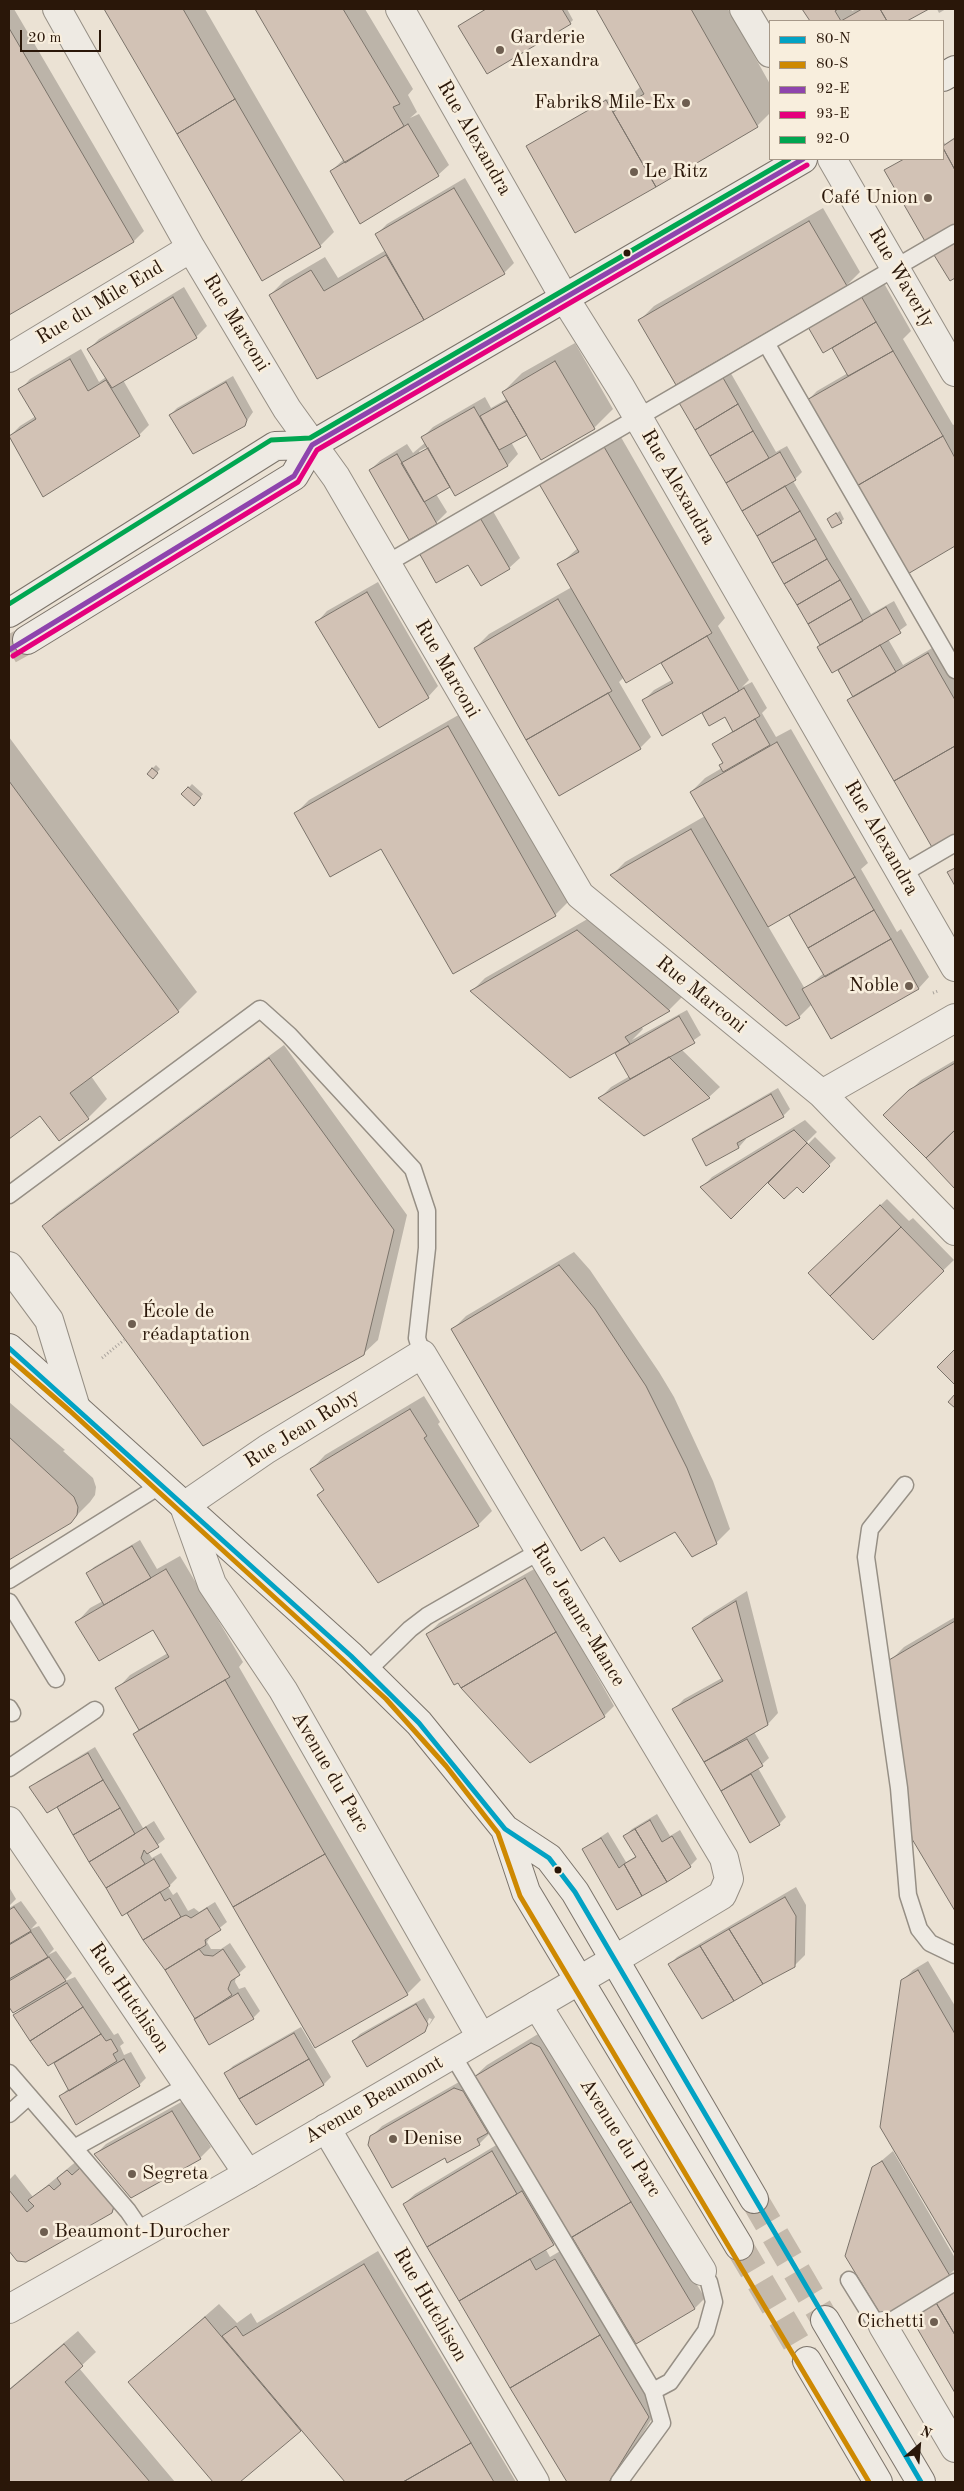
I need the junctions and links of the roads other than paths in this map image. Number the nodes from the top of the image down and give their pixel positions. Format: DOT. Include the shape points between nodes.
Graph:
graph roads {
  1 [pos="57,9"];
  2 [pos="400,9"];
  3 [pos="744,9"];
  4 [pos="769,51"];
  5 [pos="955,70"];
  6 [pos="944,76"];
  7 [pos="801,160"];
  8 [pos="833,160"];
  9 [pos="955,233"];
  10 [pos="191,248"];
  11 [pos="895,268"];
  12 [pos="564,297"];
  13 [pos="766,343"];
  14 [pos="9,358"];
  15 [pos="955,372"];
  16 [pos="638,417"];
  17 [pos="312,444"];
  18 [pos="386,564"];
  19 [pos="9,613"];
  20 [pos="27,640"];
  21 [pos="955,670"];
  22 [pos="955,843"];
  23 [pos="902,874"];
  24 [pos="955,967"];
  25 [pos="955,1018"];
  26 [pos="822,1094"];
  27 [pos="9,1195"];
  28 [pos="955,1231"];
  29 [pos="9,1266"];
  30 [pos="9,1348"];
  31 [pos="422,1354"];
  32 [pos="75,1405"];
  33 [pos="161,1485"];
  34 [pos="905,1485"];
  35 [pos="184,1506"];
  36 [pos="540,1552"];
  37 [pos="9,1580"];
  38 [pos="9,1602"];
  39 [pos="367,1671"];
  40 [pos="56,1679"];
  41 [pos="95,1710"];
  42 [pos="9,1768"];
  43 [pos="9,1821"];
  44 [pos="505,1829"];
  45 [pos="729,1879"];
  46 [pos="955,1955"];
  47 [pos="614,1960"];
  48 [pos="578,1981"];
  49 [pos="537,2006"];
  50 [pos="482,2037"];
  51 [pos="452,2054"];
  52 [pos="9,2073"];
  53 [pos="188,2085"];
  54 [pos="29,2096"];
  55 [pos="9,2114"];
  56 [pos="326,2128"];
  57 [pos="74,2148"];
  58 [pos="248,2174"];
  59 [pos="754,2199"];
  60 [pos="144,2233"];
  61 [pos="738,2246"];
  62 [pos="702,2272"];
  63 [pos="849,2280"];
  64 [pos="955,2282"];
  65 [pos="10,2306"];
  66 [pos="825,2320"];
  67 [pos="883,2326"];
  68 [pos="806,2360"];
  69 [pos="653,2391"];
  70 [pos="955,2448"];
  71 [pos="534,2482"];
  72 [pos="619,2482"];
  73 [pos="878,2482"];
  74 [pos="920,2482"];
  1 -- 10 [label="street, Rue Marconi"];
  2 -- 12 [label="street, Rue Alexandra"];
  3 -- 4 [label="street"];
  5 -- 6 [label="street"];
  7 -- 12 [label="street"];
  8 -- 11 [label="street, Rue Waverly"];
  9 -- 11 [label="lane"];
  10 -- 14 [label="street, Rue du Mile End"];
  10 -- 17 [label="street, Rue Marconi" via="287,409"];
  11 -- 13 [label="lane"];
  11 -- 15 [label="street, Rue Waverly"];
  12 -- 16 [label="street, Rue Alexandra"];
  12 -- 17 [label="street"];
  13 -- 16 [label="lane"];
  13 -- 21 [label="lane"];
  16 -- 18 [label="lane"];
  16 -- 23 [label="street, Rue Alexandra"];
  17 -- 18 [label="street, Rue Marconi" via="336,477"];
  17 -- 19 [label="street" via="275,446"];
  17 -- 20 [label="street" via="294,476"];
  18 -- 26 [label="street, Rue Marconi" via="580,895"];
  22 -- 23 [label="lane"];
  23 -- 24 [label="street, Rue Alexandra"];
  25 -- 26 [label="street"];
  26 -- 28 [label="street, Rue Marconi"];
  27 -- 31 [label="lane" via="260,1009 413,1169 427,1211 427,1248 417,1338"];
  29 -- 32 [label="street" via="49,1320"];
  30 -- 32 [label="street, Avenue du Parc"];
  31 -- 35 [label="street, Rue Jean Roby" via="267,1449"];
  31 -- 36 [label="street, Rue Jeanne-Mance"];
  32 -- 33 [label="street, Avenue du Parc"];
  33 -- 35 [label="street, Avenue du Parc"];
  33 -- 37 [label="lane"];
  34 -- 46 [label="lane" via="870,1529 866,1557 900,1788 908,1895 919,1930 930,1943"];
  35 -- 39 [label="street, Avenue du Parc"];
  35 -- 50 [label="street, Avenue du Parc" via="212,1584 283,1690"];
  36 -- 39 [label="lane" via="428,1616"];
  36 -- 45 [label="street, Rue Jeanne-Mance" via="724,1858"];
  38 -- 40 [label="lane"];
  39 -- 44 [label="street, Avenue du Parc" via="435,1742"];
  41 -- 42 [label="lane"];
  43 -- 53 [label="street, Rue Hutchison"];
  44 -- 47 [label="street, Avenue du Parc" via="549,1858 575,1892"];
  44 -- 48 [label="street, Avenue du Parc" via="526,1892"];
  45 -- 47 [label="street, Avenue Beaumont" via="722,1895"];
  47 -- 48 [label="street, Avenue Beaumont"];
  47 -- 59 [label="street, Avenue du Parc"];
  48 -- 49 [label="street, Avenue Beaumont"];
  48 -- 61 [label="street, Avenue du Parc"];
  49 -- 50 [label="street, Avenue Beaumont"];
  49 -- 62 [label="street, Avenue du Parc"];
  50 -- 51 [label="street, Avenue Beaumont"];
  51 -- 56 [label="street, Avenue Beaumont"];
  51 -- 69 [label="lane"];
  52 -- 54 [label="lane"];
  53 -- 57 [label="lane"];
  53 -- 58 [label="street, Rue Hutchison"];
  54 -- 55 [label="lane"];
  54 -- 57 [label="lane"];
  56 -- 58 [label="street, Avenue Beaumont"];
  56 -- 71 [label="street, Rue Hutchison"];
  57 -- 60 [label="lane"];
  58 -- 60 [label="street, Avenue Beaumont"];
  60 -- 65 [label="street, Avenue Beaumont"];
  62 -- 69 [label="lane" via="709,2282 714,2302 706,2331 670,2382"];
  63 -- 67 [label="lane" via="875,2322"];
  64 -- 67 [label="lane"];
  66 -- 74 [label="street"];
  67 -- 70 [label="street"];
  68 -- 73 [label="street"];
  69 -- 72 [label="lane" via="662,2423"];
}
